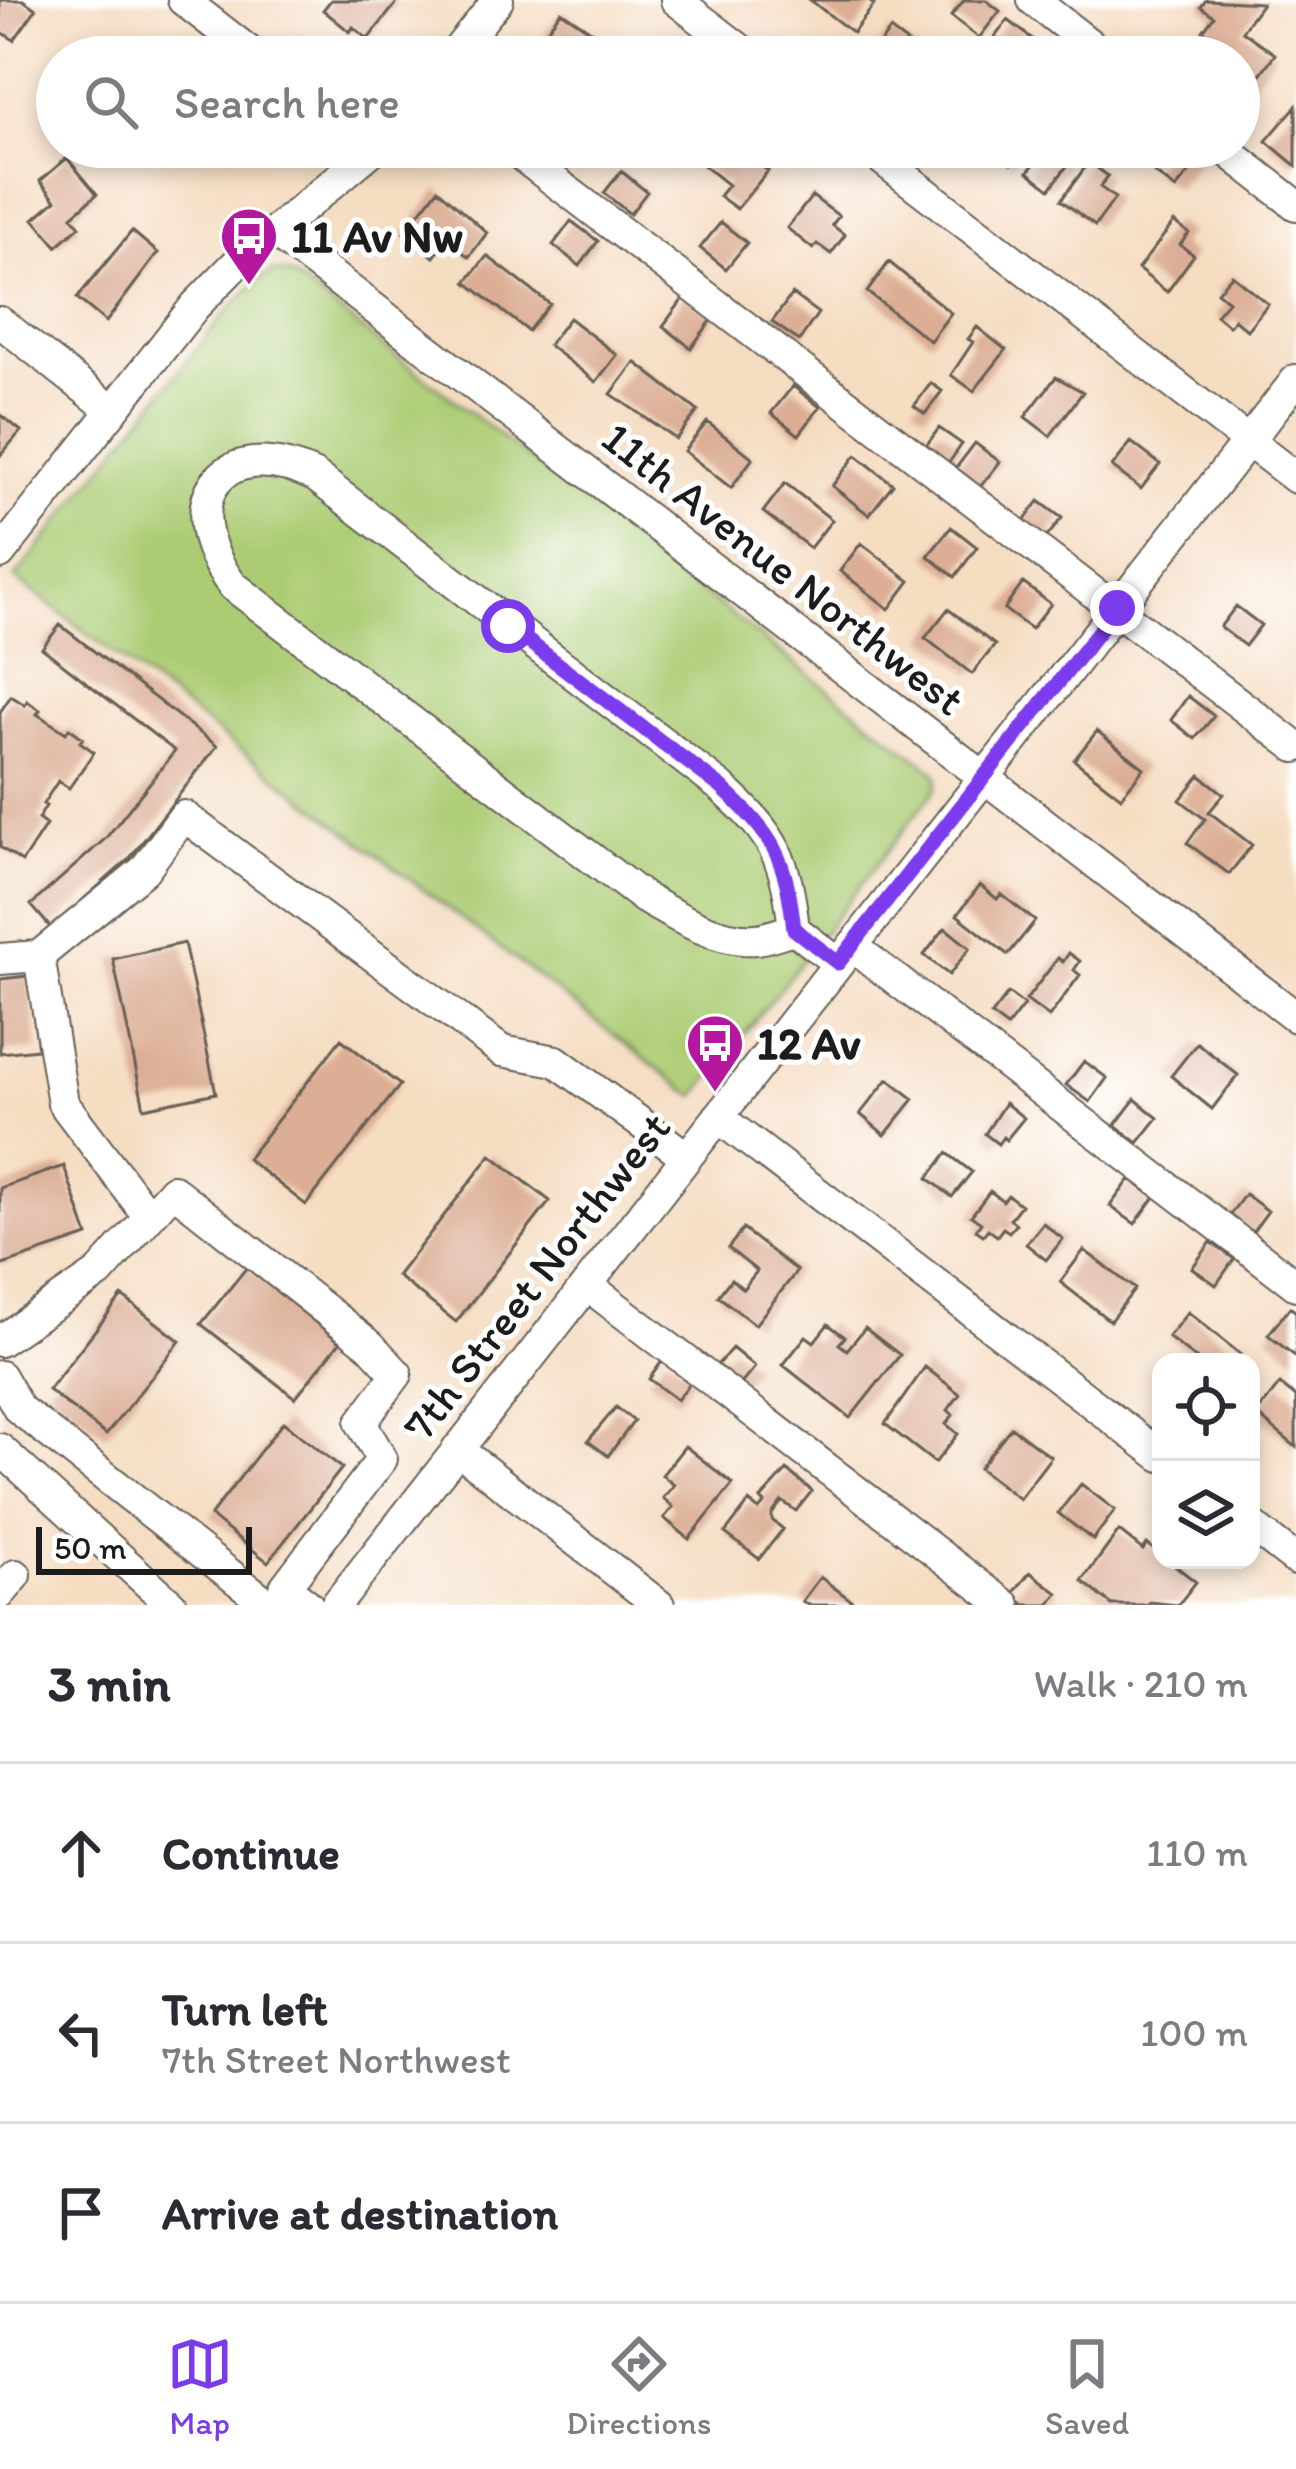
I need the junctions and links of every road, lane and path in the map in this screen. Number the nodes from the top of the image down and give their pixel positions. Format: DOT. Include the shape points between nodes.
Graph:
graph roads {
  1 [pos="183,0"];
  2 [pos="498,0"];
  3 [pos="676,0"];
  4 [pos="1033,0"];
  5 [pos="229,36"];
  6 [pos="469,36"];
  7 [pos="723,36"];
  8 [pos="1079,36"];
  9 [pos="342,168"];
  10 [pos="539,168"];
  11 [pos="893,168"];
  12 [pos="1249,168"];
  13 [pos="1296,205"];
  14 [pos="276,233"];
  15 [pos="0,322"];
  16 [pos="1296,380"];
  17 [pos="112,411"];
  18 [pos="1248,441"];
  19 [pos="1296,478"];
  20 [pos="0,554"];
  21 [pos="1117,608"];
  22 [pos="1296,747"];
  23 [pos="984,778"];
  24 [pos="794,929"];
  25 [pos="845,955"];
  26 [pos="40,956"];
  27 [pos="0,959"];
  28 [pos="1296,1017"];
  29 [pos="718,1117"];
  30 [pos="687,1157"];
  31 [pos="149,1217"];
  32 [pos="1296,1285"];
  33 [pos="587,1286"];
  34 [pos="0,1341"];
  35 [pos="0,1376"];
  36 [pos="458,1448"];
  37 [pos="0,1449"];
  38 [pos="1152,1449"];
  39 [pos="1260,1532"];
  40 [pos="1296,1560"];
  41 [pos="283,1600"];
  42 [pos="172,1605"];
  43 [pos="336,1605"];
  44 [pos="658,1605"];
  45 [pos="1004,1605"];
  1 -- 5 [label="street"];
  2 -- 6 [label="street"];
  3 -- 7 [label="street"];
  4 -- 8 [label="street"];
  9 -- 14 [label="street"];
  10 -- 21 [label="street"];
  11 -- 18 [label="street"];
  12 -- 13 [label="street"];
  14 -- 17 [label="street" via="195,306"];
  14 -- 23 [label="street, 11th Avenue Northwest"];
  15 -- 17 [label="street"];
  16 -- 18 [label="street, 7th Street Northwest"];
  17 -- 20 [label="street"];
  18 -- 19 [label="street"];
  18 -- 21 [label="street, 7th Street Northwest"];
  21 -- 22 [label="street"];
  21 -- 23 [label="street, 7th Street Northwest"];
  23 -- 25 [label="street, 7th Street Northwest"];
  23 -- 28 [label="street, 11th Avenue Northwest"];
  24 -- 24 [label="street" via="774,842 751,814 315,476 285,462 256,461 213,488 203,531 232,584 625,884 716,932 754,940"];
  24 -- 25 [label="street"];
  25 -- 29 [label="street, 7th Street Northwest"];
  25 -- 32 [label="street"];
  26 -- 27 [label="street"];
  26 -- 30 [label="street" via="143,870 184,816 502,1051 556,1061"];
  26 -- 31 [label="street" via="63,1103"];
  29 -- 30 [label="street, 7th Street Northwest"];
  29 -- 38 [label="street"];
  30 -- 33 [label="street, 7th Street Northwest"];
  31 -- 34 [label="street" via="99,1273"];
  31 -- 41 [label="street" via="173,1190 398,1373 361,1423 382,1459"];
  33 -- 36 [label="street, 7th Street Northwest"];
  33 -- 45 [label="street"];
  35 -- 41 [label="street" via="19,1409"];
  36 -- 43 [label="street, 7th Street Northwest"];
  36 -- 44 [label="street"];
  37 -- 42 [label="street"];
  39 -- 40 [label="street"];
}
